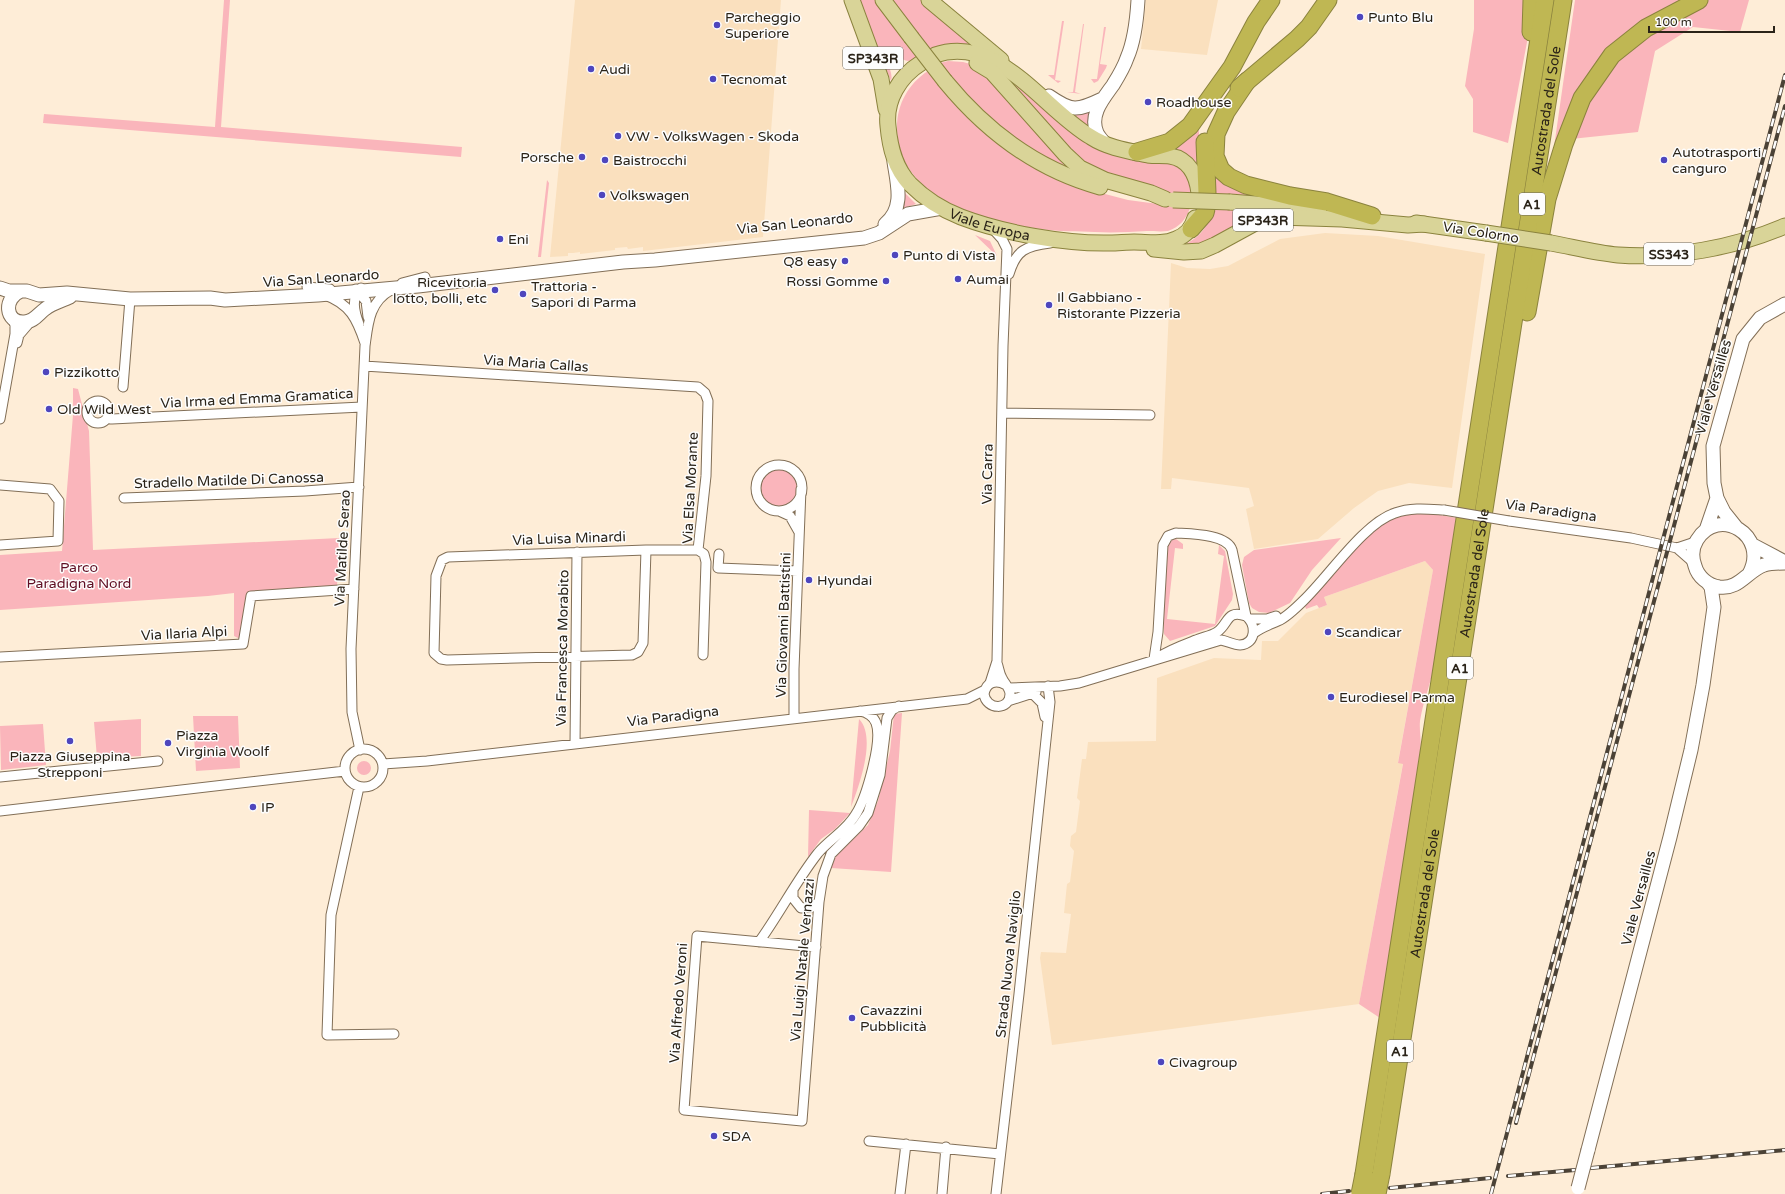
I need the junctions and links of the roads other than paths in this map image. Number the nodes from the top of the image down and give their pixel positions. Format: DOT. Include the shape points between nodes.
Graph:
graph roads {
  1 [pos="852,0"];
  2 [pos="883,0"];
  3 [pos="929,0"];
  4 [pos="1131,0"];
  5 [pos="1138,0"];
  6 [pos="1271,0"];
  7 [pos="1328,0"];
  8 [pos="1532,0"];
  9 [pos="1545,0"];
  10 [pos="1563,0"];
  11 [pos="1699,0"];
  12 [pos="1135,20"];
  13 [pos="931,59"];
  14 [pos="1536,62"];
  15 [pos="1012,72"];
  16 [pos="1247,82"];
  17 [pos="1102,99"];
  18 [pos="887,118"];
  19 [pos="1106,145"];
  20 [pos="892,152"];
  21 [pos="1137,152"];
  22 [pos="1169,200"];
  23 [pos="1203,201"];
  24 [pos="942,208"];
  25 [pos="1372,216"];
  26 [pos="1424,224"];
  27 [pos="990,226"];
  28 [pos="1785,226"];
  29 [pos="1191,229"];
  30 [pos="1077,242"];
  31 [pos="1109,244"];
  32 [pos="631,261"];
  33 [pos="508,274"];
  34 [pos="426,277"];
  35 [pos="307,287"];
  36 [pos="1005,287"];
  37 [pos="0,288"];
  38 [pos="396,288"];
  39 [pos="358,291"];
  40 [pos="27,292"];
  41 [pos="76,295"];
  42 [pos="318,295"];
  43 [pos="207,298"];
  44 [pos="0,299"];
  45 [pos="130,299"];
  46 [pos="1785,304"];
  47 [pos="10,313"];
  48 [pos="34,319"];
  49 [pos="363,323"];
  50 [pos="12,356"];
  51 [pos="364,366"];
  52 [pos="123,387"];
  53 [pos="705,393"];
  54 [pos="362,407"];
  55 [pos="1501,407"];
  56 [pos="1002,413"];
  57 [pos="108,415"];
  58 [pos="1150,415"];
  59 [pos="0,419"];
  60 [pos="0,486"];
  61 [pos="359,488"];
  62 [pos="801,489"];
  63 [pos="124,498"];
  64 [pos="1717,498"];
  65 [pos="777,510"];
  66 [pos="1736,528"];
  67 [pos="799,533"];
  68 [pos="1702,534"];
  69 [pos="0,545"];
  70 [pos="1753,545"];
  71 [pos="1676,548"];
  72 [pos="646,550"];
  73 [pos="698,550"];
  74 [pos="577,552"];
  75 [pos="719,554"];
  76 [pos="1693,562"];
  77 [pos="1785,562"];
  78 [pos="798,571"];
  79 [pos="1749,574"];
  80 [pos="1708,583"];
  81 [pos="1731,586"];
  82 [pos="354,589"];
  83 [pos="1714,607"];
  84 [pos="1292,610"];
  85 [pos="1248,617"];
  86 [pos="1224,624"];
  87 [pos="1254,633"];
  88 [pos="1230,642"];
  89 [pos="704,655"];
  90 [pos="0,657"];
  91 [pos="577,657"];
  92 [pos="1156,658"];
  93 [pos="997,661"];
  94 [pos="987,687"];
  95 [pos="1007,687"];
  96 [pos="1048,688"];
  97 [pos="1032,693"];
  98 [pos="967,698"];
  99 [pos="1008,700"];
  100 [pos="986,701"];
  101 [pos="898,706"];
  102 [pos="857,711"];
  103 [pos="794,718"];
  104 [pos="1046,737"];
  105 [pos="575,744"];
  106 [pos="360,750"];
  107 [pos="158,761"];
  108 [pos="383,764"];
  109 [pos="345,771"];
  110 [pos="0,777"];
  111 [pos="359,787"];
  112 [pos="0,811"];
  113 [pos="793,890"];
  114 [pos="819,902"];
  115 [pos="759,942"];
  116 [pos="816,947"];
  117 [pos="394,1034"];
  118 [pos="684,1110"];
  119 [pos="869,1141"];
  120 [pos="906,1144"];
  121 [pos="946,1148"];
  122 [pos="1000,1154"];
  123 [pos="1372,1174"];
  124 [pos="1577,1191"];
  125 [pos="900,1194"];
  126 [pos="942,1194"];
  127 [pos="996,1194"];
  128 [pos="1360,1194"];
  129 [pos="1377,1194"];
  1 -- 18 [label="main road, SP343R" via="881,79"];
  2 -- 22 [label="main road, bridge" via="945,82 988,126 1017,148 1071,177 1134,195"];
  3 -- 15 [label="main road, SP343R"];
  4 -- 12 [label="main road"];
  5 -- 12 [label="main road"];
  6 -- 21 [label="highway" via="1232,67 1190,126 1170,142"];
  7 -- 16 [label="highway" via="1297,40"];
  8 -- 14 [label="highway" via="1531,43"];
  9 -- 14 [label="highway, Autostrada del Sole / A1"];
  10 -- 55 [label="highway, Autostrada del Sole / A1"];
  11 -- 55 [label="highway" via="1646,28 1612,55 1582,98 1547,199 1514,384"];
  12 -- 17 [label="main road" via="1128,58"];
  13 -- 15 [label="main road, Viale Europa / SP343R" via="949,52 962,52 988,58"];
  13 -- 18 [label="main road, Viale Europa / SP343R" via="908,72 898,85"];
  13 -- 22 [label="main road" via="961,58 983,65 1080,168 1105,180"];
  14 -- 123 [label="highway, Autostrada del Sole / A1"];
  15 -- 17 [label="main road" via="1063,106 1081,108"];
  15 -- 19 [label="main road, Viale Europa / SP343R" via="1081,131"];
  16 -- 23 [label="highway" via="1215,112 1207,129"];
  16 -- 25 [label="highway" via="1226,112 1216,134 1216,156 1221,170 1246,185 1327,202"];
  17 -- 19 [label="main road" via="1096,112 1095,126 1097,134"];
  18 -- 20 [label="main road, Viale Europa"];
  19 -- 21 [label="main road, Viale Europa / SP343R"];
  20 -- 24 [label="main road, Viale Europa / SP343R" via="903,175 911,184"];
  20 -- 32 [label="main road, Via San Leonardo" via="899,191 898,202 890,220 877,229 684,250"];
  21 -- 23 [label="main road, Viale Europa / SP343R" via="1181,160 1192,170"];
  22 -- 25 [label="main road, Via Colorno, bridge" via="1320,209"];
  23 -- 29 [label="highway" via="1205,213"];
  24 -- 27 [label="main road, Viale Europa / SP343R" via="960,217"];
  24 -- 32 [label="main road, Via San Leonardo" via="908,214 879,233 864,238"];
  25 -- 26 [label="main road, Via Colorno / SS343"];
  26 -- 28 [label="main road, Via Colorno / SS343, bridge" via="1616,254 1671,254 1708,248"];
  26 -- 31 [label="main road, SP343R" via="1278,217 1259,221 1215,245 1196,251"];
  27 -- 30 [label="main road, Viale Europa / SP343R"];
  27 -- 36 [label="street, Via Carra" via="1007,249"];
  29 -- 31 [label="main road, Viale Europa / SP343R" via="1180,238 1168,241"];
  30 -- 31 [label="main road, Viale Europa / SP343R"];
  30 -- 36 [label="street, Via Carra" via="1053,242 1028,247 1019,253 1012,263"];
  32 -- 33 [label="main road, Via San Leonardo"];
  33 -- 34 [label="main road, Via San Leonardo"];
  33 -- 38 [label="main road, Via San Leonardo" via="487,279"];
  34 -- 35 [label="main road, Via San Leonardo"];
  34 -- 39 [label="street" via="402,283 364,286"];
  35 -- 39 [label="street" via="353,287"];
  35 -- 43 [label="main road, Via San Leonardo" via="223,294"];
  36 -- 56 [label="street, Via Carra"];
  37 -- 40 [label="main road"];
  38 -- 39 [label="main road, Via San Leonardo"];
  38 -- 49 [label="street, Via Matilde Serao" via="388,291 377,301"];
  39 -- 42 [label="main road, Via San Leonardo"];
  39 -- 49 [label="street, Via Matilde Serao" via="366,304"];
  40 -- 41 [label="main road, Via San Leonardo" via="39,295"];
  40 -- 47 [label="main road" via="12,296"];
  40 -- 48 [label="main road" via="39,301 40,306"];
  41 -- 45 [label="main road, Via San Leonardo"];
  41 -- 48 [label="main road" via="45,308"];
  42 -- 43 [label="main road, Via San Leonardo" via="225,300"];
  42 -- 49 [label="street" via="330,297 341,303"];
  43 -- 45 [label="main road, Via San Leonardo"];
  44 -- 47 [label="main road"];
  45 -- 52 [label="street"];
  46 -- 64 [label="main road, Viale Versailles" via="1760,318 1743,339 1713,446"];
  47 -- 48 [label="main road" via="17,321"];
  47 -- 50 [label="street" via="14,325"];
  48 -- 50 [label="street" via="20,335"];
  49 -- 51 [label="street, Via Matilde Serao" via="368,336"];
  50 -- 59 [label="street"];
  51 -- 53 [label="street, Via Maria Callas" via="698,387"];
  51 -- 54 [label="street, Via Matilde Serao"];
  53 -- 73 [label="street, Via Elsa Morante" via="708,401 706,476"];
  54 -- 57 [label="street, Via Irma ed Emma Gramatica" via="112,419"];
  54 -- 61 [label="street, Via Matilde Serao"];
  55 -- 123 [label="highway, Autostrada del Sole / A1"];
  56 -- 58 [label="street"];
  56 -- 93 [label="street, Via Carra"];
  60 -- 69 [label="street" via="50,489 59,501 58,541"];
  61 -- 63 [label="street, Stradello Matilde Di Canossa"];
  61 -- 82 [label="street, Via Matilde Serao"];
  62 -- 65 [label="street" via="794,505"];
  62 -- 65 [label="street, Via Giovanni Battistini" via="797,475 789,467 777,465 763,471 757,481 758,496 764,505"];
  62 -- 67 [label="street, Via Giovanni Battistini"];
  64 -- 66 [label="main road, Viale Versailles"];
  64 -- 68 [label="main road, Viale Versailles"];
  65 -- 67 [label="street, Via Giovanni Battistini" via="790,516"];
  66 -- 68 [label="main road" via="1721,525"];
  66 -- 70 [label="main road" via="1746,535"];
  67 -- 78 [label="street, Via Giovanni Battistini"];
  68 -- 71 [label="street" via="1695,542"];
  68 -- 76 [label="main road" via="1693,549"];
  70 -- 77 [label="main road"];
  70 -- 79 [label="main road" via="1754,560"];
  71 -- 76 [label="street, Via Paradigna"];
  71 -- 84 [label="street, Via Paradigna, bridge" via="1631,538 1444,510 1404,510 1381,519 1367,531"];
  72 -- 73 [label="street, Via Luisa Minardi"];
  72 -- 74 [label="street, Via Luisa Minardi"];
  72 -- 91 [label="street" via="643,643 638,652 632,655"];
  73 -- 89 [label="street, Via Elsa Morante" via="704,554 706,562"];
  74 -- 91 [label="street, Via Francesca Morabito"];
  74 -- 91 [label="street, Via Luisa Minardi" via="448,557 442,560 436,576 434,646 434,653 441,659"];
  75 -- 78 [label="street" via="718,568"];
  76 -- 80 [label="main road, Via Paradigna" via="1700,576"];
  77 -- 79 [label="main road" via="1763,565"];
  78 -- 103 [label="street, Via Giovanni Battistini"];
  79 -- 81 [label="main road"];
  80 -- 81 [label="main road" via="1719,587"];
  80 -- 83 [label="main road, Viale Versailles"];
  81 -- 83 [label="main road, Viale Versailles"];
  82 -- 90 [label="street, Via Ilaria Alpi" via="251,596 243,644"];
  82 -- 106 [label="street, Via Matilde Serao" via="351,649 352,712"];
  83 -- 124 [label="main road, Viale Versailles, bridge" via="1688,765"];
  84 -- 85 [label="street, Via Paradigna" via="1267,619"];
  84 -- 87 [label="street, Via Paradigna" via="1279,621"];
  85 -- 86 [label="street, Via Paradigna" via="1236,614 1226,619"];
  85 -- 87 [label="street"];
  85 -- 92 [label="street" via="1232,550 1228,543 1220,538 1171,534 1163,545"];
  86 -- 88 [label="street" via="1224,635"];
  86 -- 92 [label="street, Via Paradigna" via="1212,635 1169,650"];
  87 -- 88 [label="street, Via Paradigna" via="1244,644"];
  88 -- 92 [label="street, Via Paradigna" via="1221,640 1172,656"];
  91 -- 105 [label="street, Via Francesca Morabito"];
  92 -- 96 [label="street, Via Paradigna" via="1095,679"];
  93 -- 94 [label="street, Via Carra"];
  93 -- 95 [label="street, Via Carra" via="1001,677"];
  94 -- 95 [label="street" via="998,681"];
  94 -- 98 [label="street"];
  94 -- 100 [label="street"];
  95 -- 96 [label="street"];
  95 -- 99 [label="street" via="1010,694"];
  96 -- 97 [label="street"];
  96 -- 104 [label="street, Strada Nuova Naviglio" via="1050,702"];
  97 -- 99 [label="street"];
  97 -- 104 [label="street, Strada Nuova Naviglio" via="1044,707"];
  98 -- 100 [label="street"];
  98 -- 101 [label="street, Via Paradigna"];
  99 -- 100 [label="street" via="1003,706 998,707 991,706"];
  101 -- 102 [label="street, Via Paradigna"];
  101 -- 114 [label="street, Via Luigi Natale Vernazzi" via="888,717 880,775 870,807 859,826 831,854 823,876"];
  102 -- 103 [label="street, Via Paradigna"];
  102 -- 113 [label="street" via="871,716 878,730 873,767 864,797 852,820 820,852"];
  103 -- 105 [label="street, Via Paradigna"];
  104 -- 122 [label="street, Strada Nuova Naviglio"];
  105 -- 108 [label="street, Via Paradigna"];
  106 -- 108 [label="street" via="372,751 380,757"];
  106 -- 109 [label="street" via="350,756"];
  107 -- 110 [label="street"];
  108 -- 111 [label="street" via="382,777 376,784"];
  109 -- 111 [label="street" via="352,783"];
  109 -- 112 [label="street"];
  111 -- 117 [label="street" via="331,915 327,1035"];
  113 -- 114 [label="street" via="793,898 801,908 812,907"];
  113 -- 115 [label="street"];
  114 -- 116 [label="street, Via Luigi Natale Vernazzi"];
  115 -- 116 [label="street, Via Alfredo Veroni"];
  115 -- 118 [label="street, Via Alfredo Veroni" via="697,936"];
  116 -- 118 [label="street, Via Luigi Natale Vernazzi" via="802,1121"];
  119 -- 120 [label="street"];
  120 -- 121 [label="street"];
  120 -- 125 [label="street"];
  121 -- 122 [label="street"];
  121 -- 126 [label="street"];
  122 -- 127 [label="street, Strada Nuova Naviglio"];
  123 -- 128 [label="highway, Autostrada del Sole / A1, bridge"];
  123 -- 129 [label="highway, Autostrada del Sole / A1, bridge"];
}
